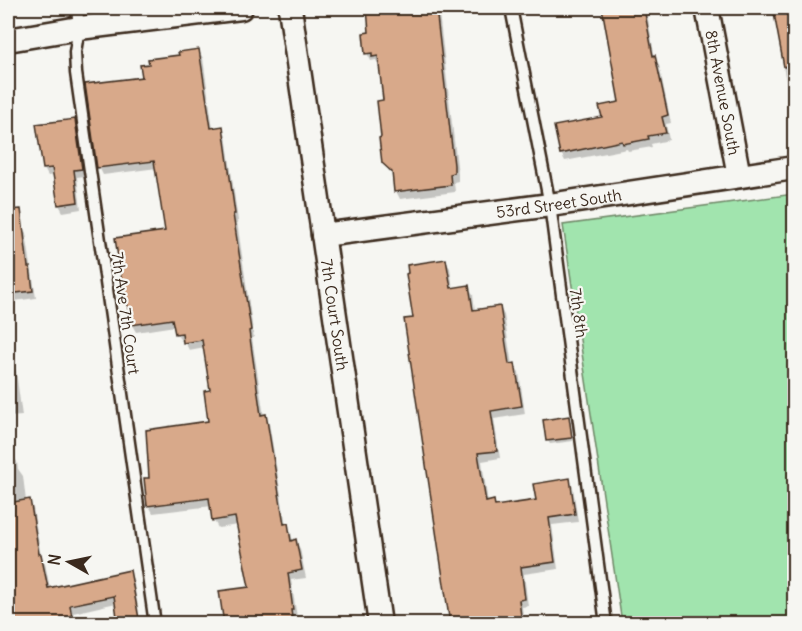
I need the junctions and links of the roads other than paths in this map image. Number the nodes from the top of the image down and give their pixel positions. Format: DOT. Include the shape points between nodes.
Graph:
graph roads {
  1 [pos="241,8"];
  2 [pos="290,8"];
  3 [pos="512,8"];
  4 [pos="707,8"];
  5 [pos="78,18"];
  6 [pos="8,40"];
  7 [pos="795,168"];
  8 [pos="739,176"];
  9 [pos="550,205"];
  10 [pos="323,236"];
  11 [pos="155,624"];
  12 [pos="380,624"];
  13 [pos="606,624"];
  1 -- 5 [label="street"];
  2 -- 10 [label="street, 7th Court South"];
  3 -- 9 [label="lane, 7th 8th"];
  4 -- 8 [label="street, 8th Avenue South"];
  5 -- 6 [label="street"];
  5 -- 11 [label="lane, 7th Ave 7th Court" via="76,73"];
  7 -- 8 [label="street, 53rd Street South"];
  8 -- 9 [label="street, 53rd Street South"];
  9 -- 10 [label="street, 53rd Street South"];
  9 -- 13 [label="lane, 7th 8th"];
  10 -- 12 [label="street, 7th Court South"];
}
